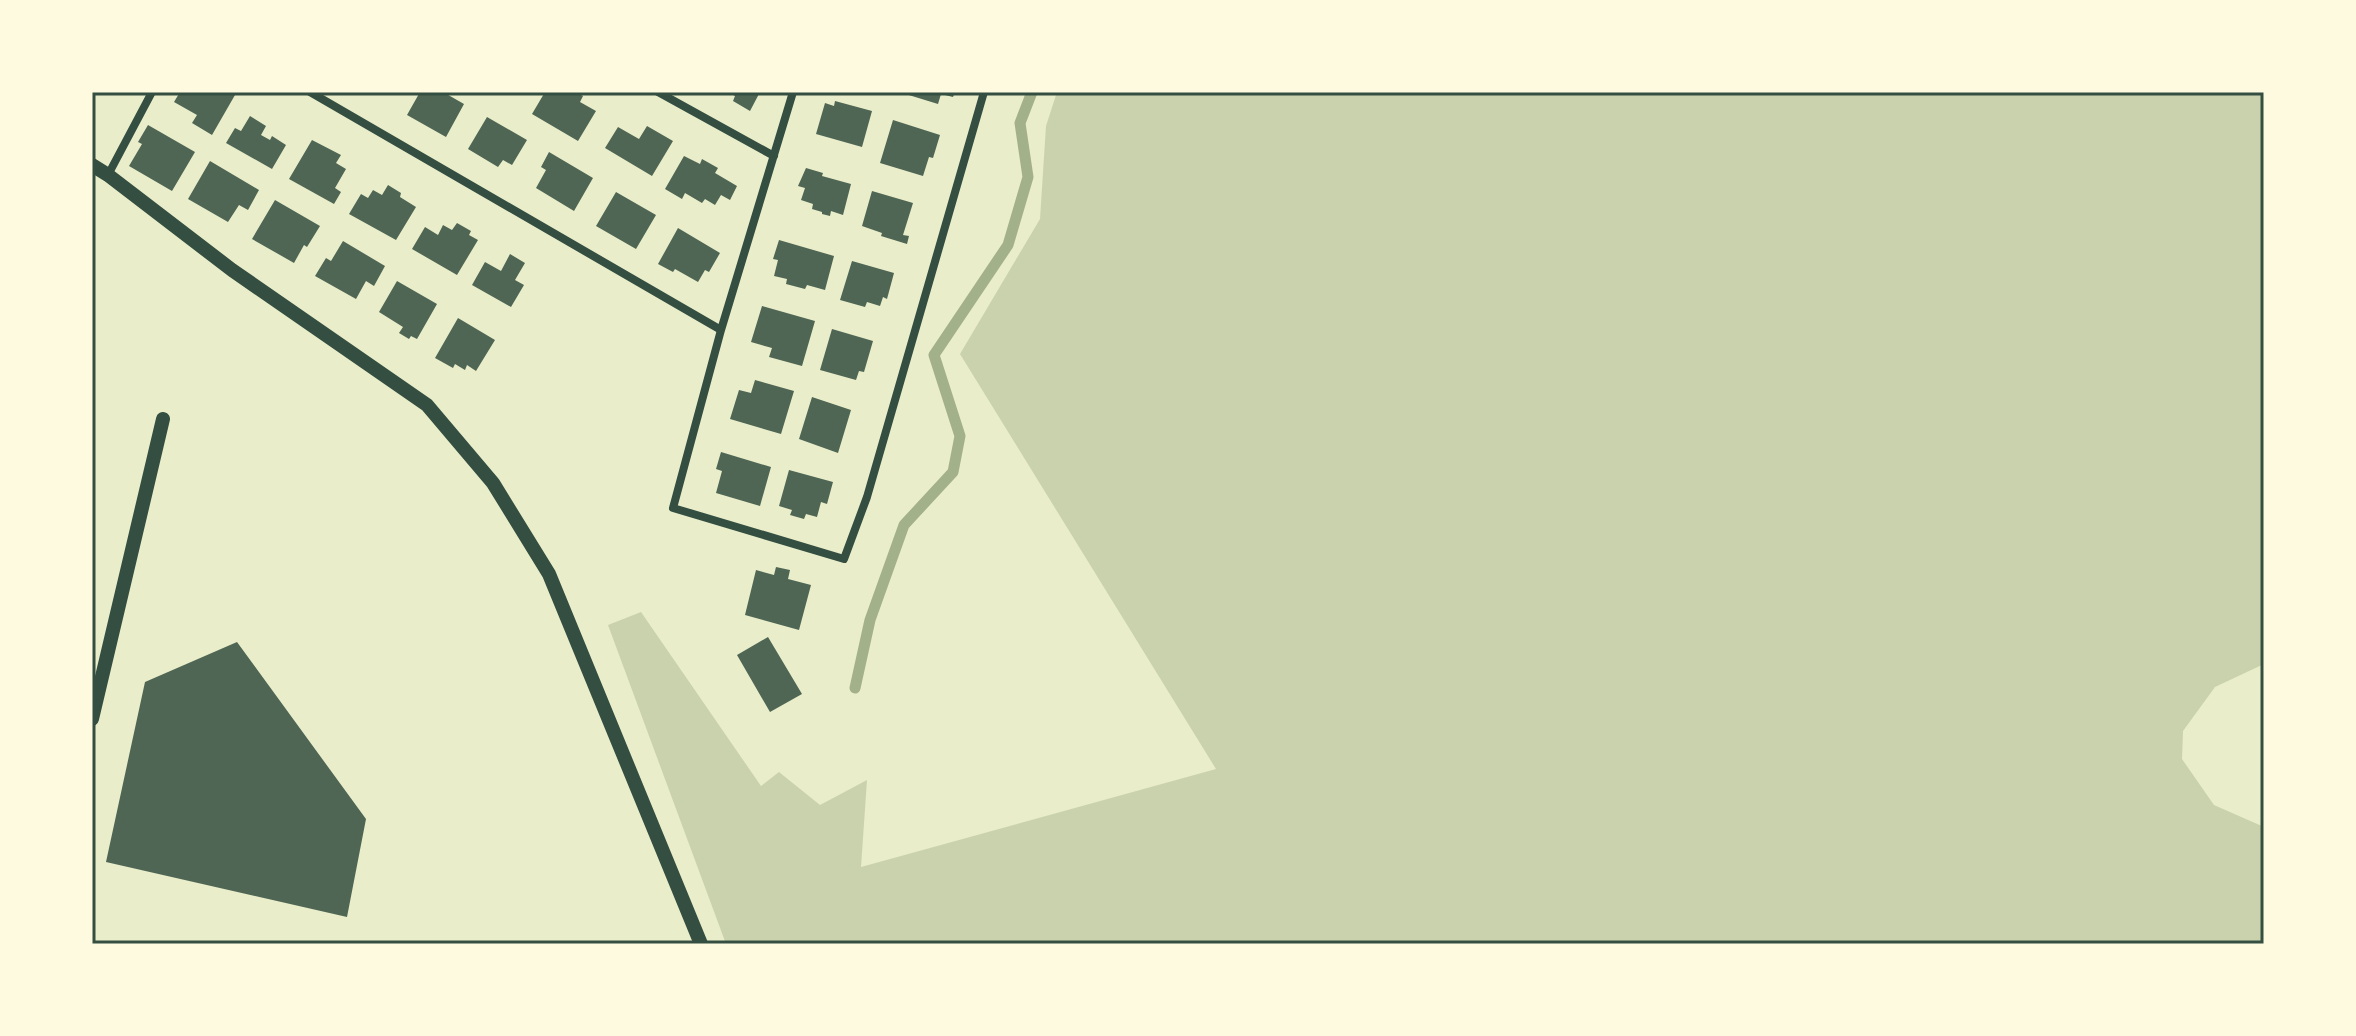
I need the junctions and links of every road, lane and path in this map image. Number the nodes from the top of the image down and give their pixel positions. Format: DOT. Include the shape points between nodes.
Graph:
graph roads {
  1 [pos="152,92"];
  2 [pos="310,92"];
  3 [pos="658,92"];
  4 [pos="793,92"];
  5 [pos="984,92"];
  6 [pos="774,156"];
  7 [pos="92,165"];
  8 [pos="108,175"];
  9 [pos="721,330"];
  10 [pos="163,419"];
  11 [pos="92,719"];
  12 [pos="701,944"];
  1 -- 8 [label="street"];
  2 -- 9 [label="street"];
  3 -- 6 [label="street"];
  4 -- 6 [label="street"];
  5 -- 9 [label="street" via="867,497 844,559 673,508"];
  6 -- 9 [label="street"];
  7 -- 8 [label="street"];
  8 -- 12 [label="street" via="232,270 427,405 493,483 549,574"];
  10 -- 11 [label="street"];
}
